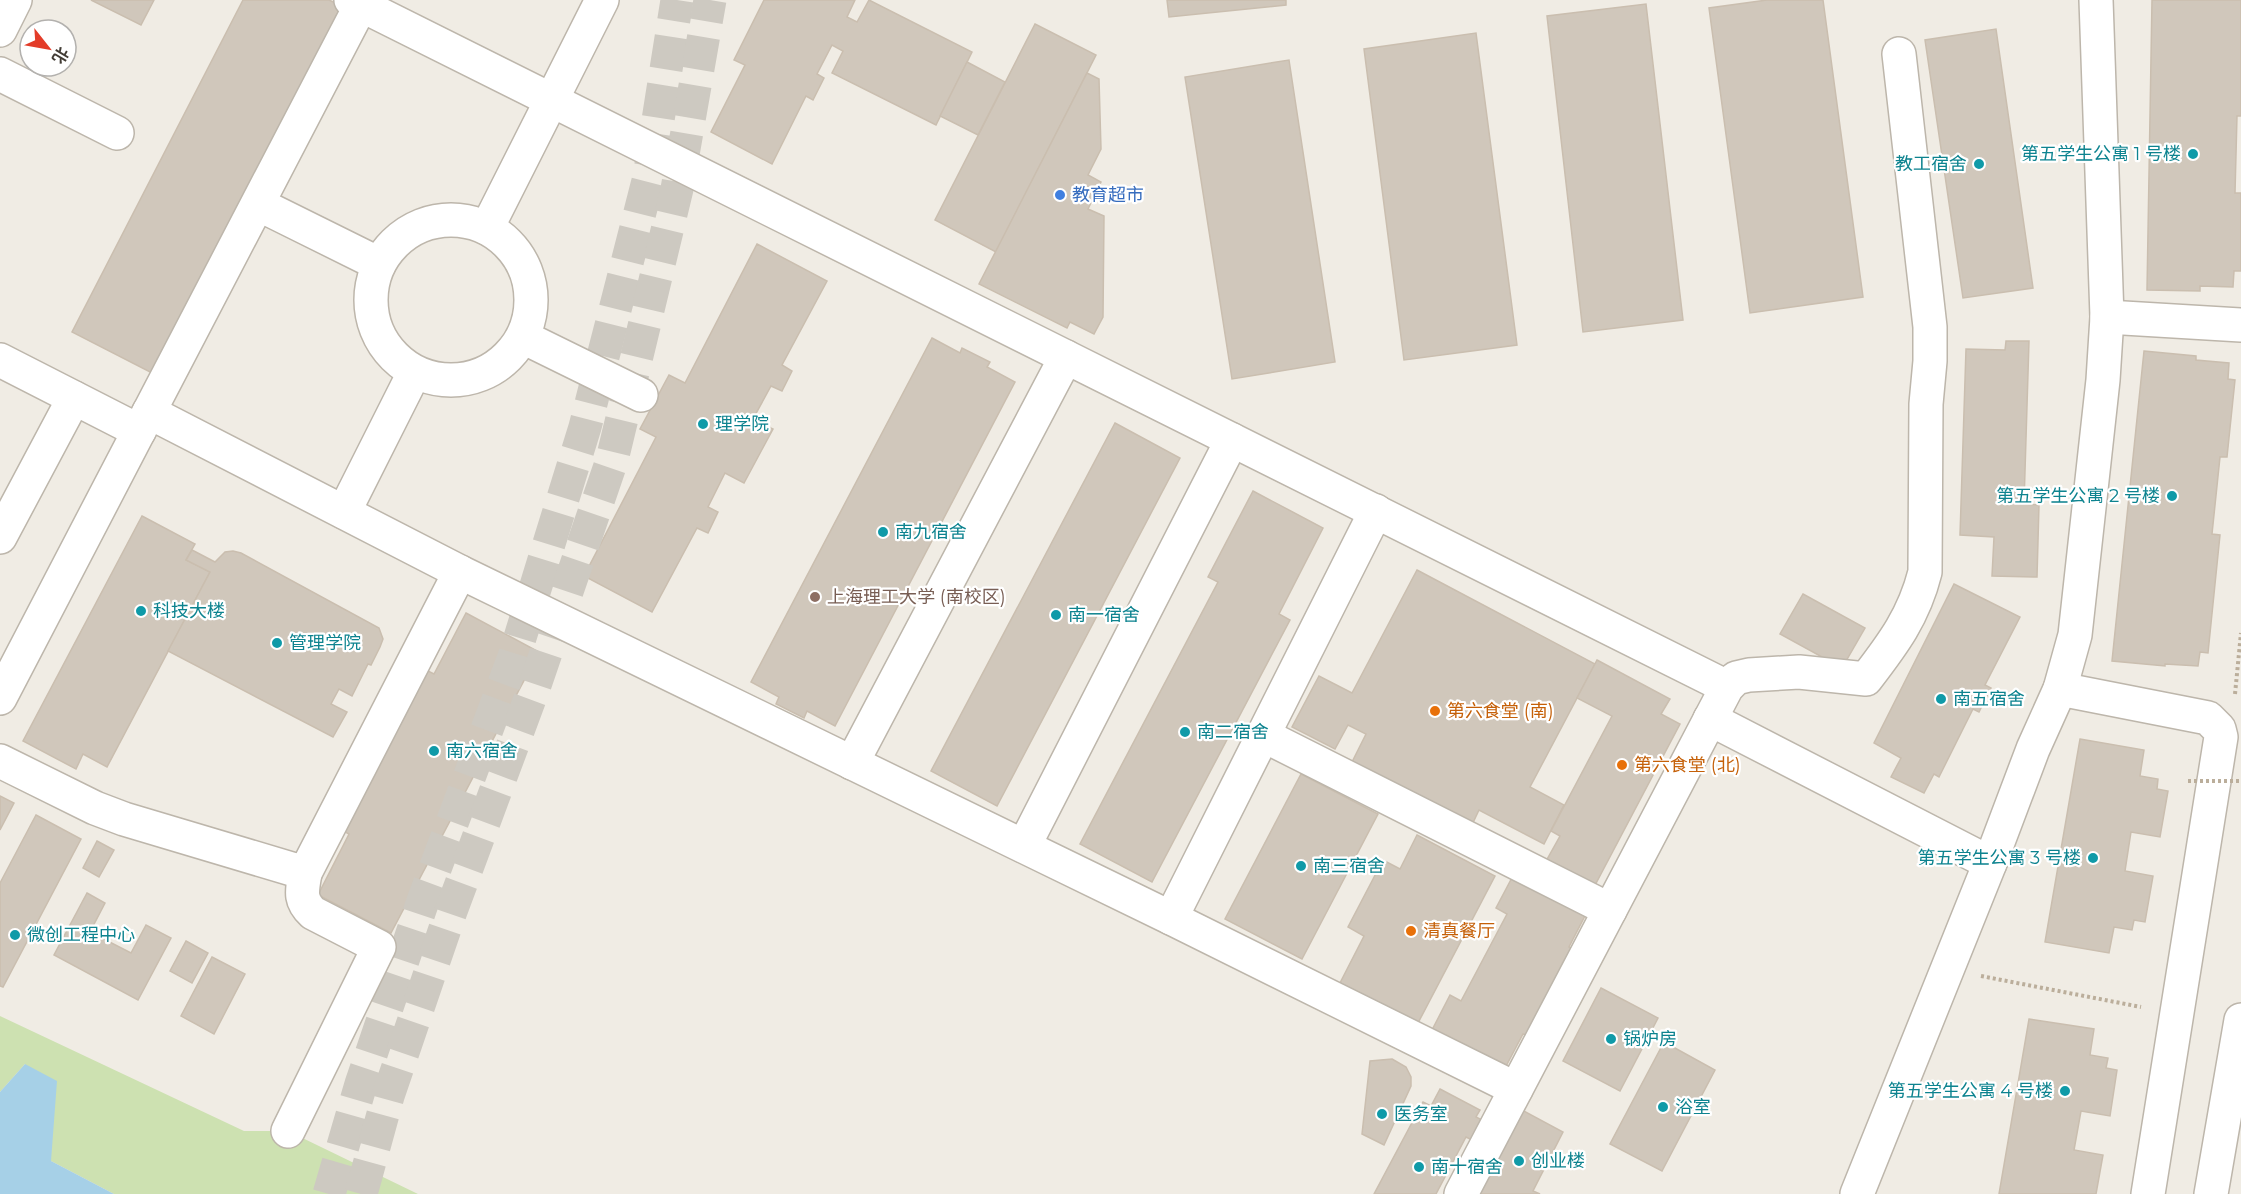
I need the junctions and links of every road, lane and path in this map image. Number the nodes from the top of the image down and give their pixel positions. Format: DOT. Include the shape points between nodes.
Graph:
graph roads {
  1 [pos="15,0"];
  2 [pos="602,0"];
  3 [pos="2096,0"];
  4 [pos="356,3"];
  5 [pos="0,30"];
  6 [pos="1899,54"];
  7 [pos="0,74"];
  8 [pos="552,100"];
  9 [pos="117,133"];
  10 [pos="258,204"];
  11 [pos="487,228"];
  12 [pos="379,264"];
  13 [pos="2107,317"];
  14 [pos="2241,325"];
  15 [pos="523,337"];
  16 [pos="1066,357"];
  17 [pos="0,360"];
  18 [pos="414,373"];
  19 [pos="641,395"];
  20 [pos="74,398"];
  21 [pos="144,422"];
  22 [pos="1232,440"];
  23 [pos="1376,511"];
  24 [pos="344,512"];
  25 [pos="0,537"];
  26 [pos="460,572"];
  27 [pos="2241,633"];
  28 [pos="1727,687"];
  29 [pos="2060,689"];
  30 [pos="0,698"];
  31 [pos="2234,699"];
  32 [pos="1710,719"];
  33 [pos="1263,735"];
  34 [pos="0,761"];
  35 [pos="852,763"];
  36 [pos="2188,781"];
  37 [pos="2241,781"];
  38 [pos="1024,846"];
  39 [pos="1990,863"];
  40 [pos="305,873"];
  41 [pos="1611,910"];
  42 [pos="1172,918"];
  43 [pos="1948,970"];
  44 [pos="2177,1014"];
  45 [pos="2241,1020"];
  46 [pos="1516,1089"];
  47 [pos="288,1131"];
  48 [pos="1461,1194"];
  49 [pos="1857,1194"];
  50 [pos="2148,1194"];
  51 [pos="2211,1194"];
  1 -- 5 [label="street"];
  2 -- 8 [label="street"];
  3 -- 13 [label="street"];
  4 -- 8 [label="street"];
  4 -- 10 [label="street"];
  6 -- 28 [label="street" via="1929,327 1925,572 1919,595 1911,616 1866,679 1799,672 1749,675 1736,678"];
  7 -- 9 [label="street"];
  8 -- 11 [label="street"];
  8 -- 16 [label="street"];
  10 -- 12 [label="street"];
  10 -- 21 [label="street"];
  11 -- 12 [label="street" via="456,219 426,223 398,240"];
  11 -- 15 [label="street" via="512,247 528,274 532,307"];
  12 -- 18 [label="street" via="370,294 374,326 388,352"];
  13 -- 14 [label="street"];
  13 -- 29 [label="street" via="2080,604"];
  15 -- 18 [label="street" via="504,362 476,378 445,381"];
  15 -- 19 [label="street"];
  16 -- 22 [label="street"];
  16 -- 35 [label="street"];
  17 -- 20 [label="street"];
  18 -- 24 [label="street"];
  20 -- 21 [label="street"];
  20 -- 25 [label="street"];
  21 -- 24 [label="street"];
  21 -- 30 [label="street"];
  22 -- 23 [label="street"];
  22 -- 38 [label="street"];
  23 -- 28 [label="street"];
  23 -- 33 [label="street"];
  24 -- 26 [label="street"];
  26 -- 35 [label="street"];
  26 -- 40 [label="street"];
  27 -- 31 [label="path"];
  28 -- 32 [label="street"];
  29 -- 39 [label="street" via="2033,748"];
  29 -- 44 [label="street" via="2208,718 2219,729 2221,737"];
  32 -- 39 [label="street"];
  32 -- 41 [label="street"];
  33 -- 41 [label="street"];
  33 -- 42 [label="street"];
  34 -- 40 [label="street" via="124,819"];
  35 -- 38 [label="street"];
  36 -- 37 [label="path, bridge"];
  38 -- 42 [label="street"];
  39 -- 43 [label="street"];
  40 -- 47 [label="street" via="305,905 313,913 379,947"];
  41 -- 46 [label="street"];
  42 -- 46 [label="street"];
  43 -- 44 [label="path"];
  43 -- 49 [label="street"];
  44 -- 50 [label="street"];
  45 -- 51 [label="street"];
  46 -- 48 [label="street"];
}
